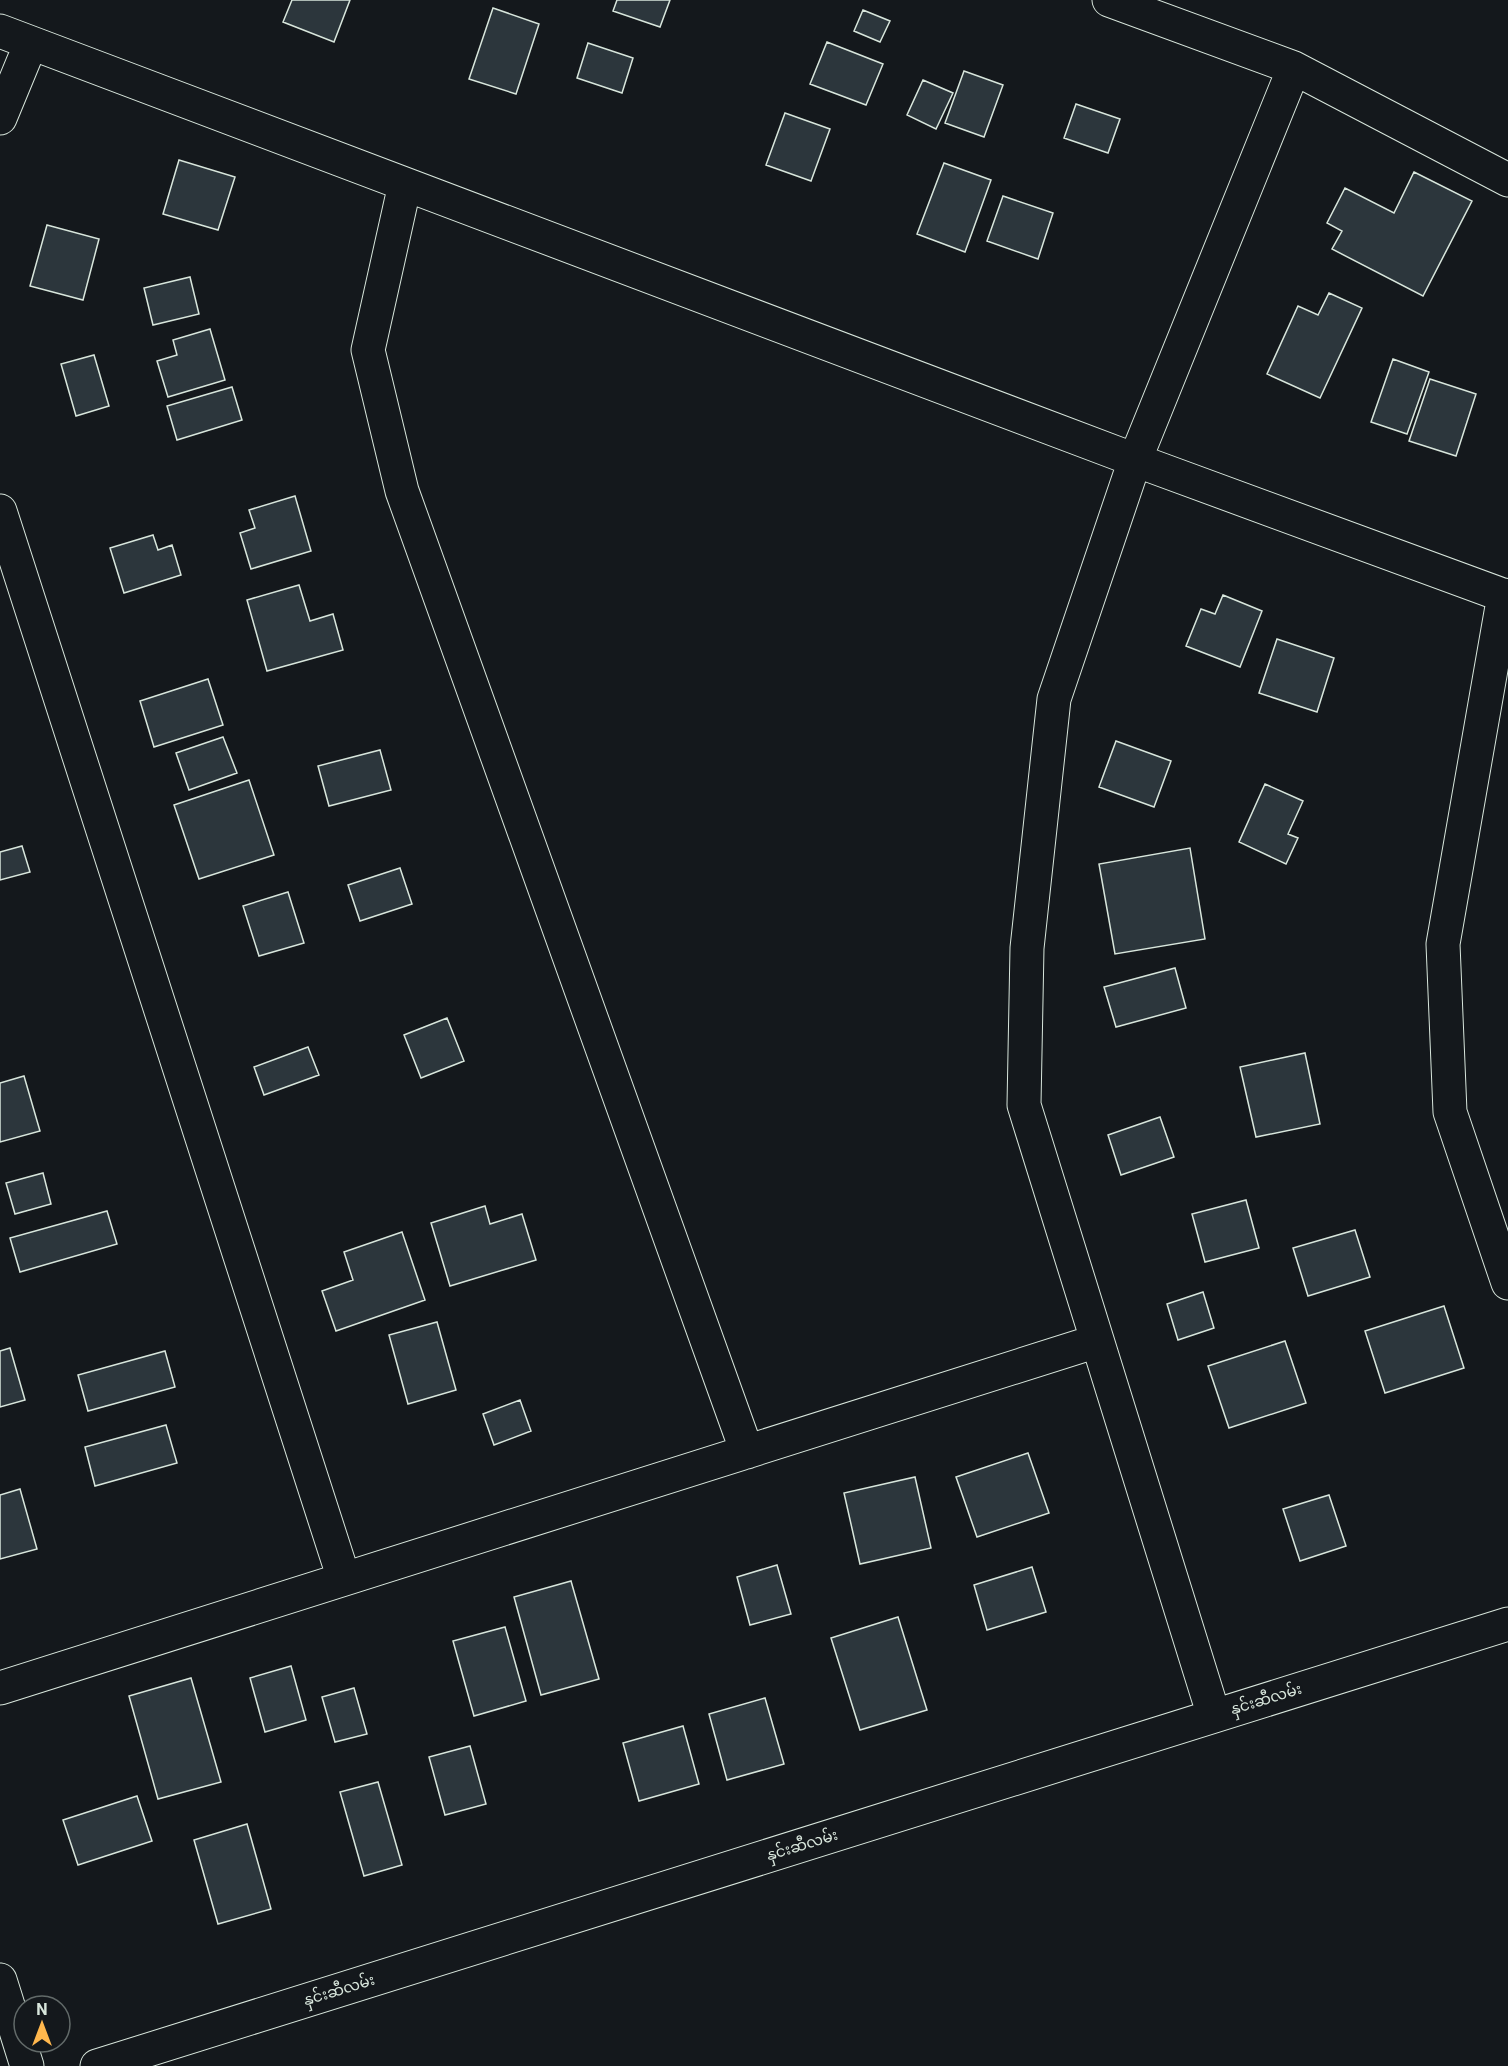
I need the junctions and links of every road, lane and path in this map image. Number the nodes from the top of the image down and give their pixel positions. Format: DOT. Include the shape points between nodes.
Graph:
graph roads {
  1 [pos="1109,0"];
  2 [pos="0,31"];
  3 [pos="31,43"];
  4 [pos="1294,68"];
  5 [pos="0,118"];
  6 [pos="1508,180"];
  7 [pos="405,184"];
  8 [pos="1135,460"];
  9 [pos="0,512"];
  10 [pos="1506,596"];
  11 [pos="1508,1283"];
  12 [pos="1098,1341"];
  13 [pos="747,1452"];
  14 [pos="344,1579"];
  15 [pos="1508,1624"];
  16 [pos="0,1688"];
  17 [pos="1214,1716"];
  18 [pos="0,1980"];
  19 [pos="27,2066"];
  20 [pos="97,2066"];
  1 -- 4 [label="street"];
  2 -- 3 [label="street"];
  3 -- 5 [label="street"];
  3 -- 7 [label="street"];
  4 -- 6 [label="street"];
  4 -- 8 [label="street"];
  7 -- 8 [label="street"];
  7 -- 13 [label="street" via="368,350 402,491"];
  8 -- 10 [label="street"];
  8 -- 12 [label="street" via="1054,699 1027,948 1024,1105"];
  9 -- 14 [label="street"];
  10 -- 11 [label="street" via="1443,944 1450,1112"];
  12 -- 13 [label="street"];
  12 -- 17 [label="street"];
  13 -- 14 [label="street"];
  14 -- 16 [label="street"];
  15 -- 17 [label="street, နှင်းဆီလမ်း"];
  17 -- 20 [label="street, နှင်းဆီလမ်း"];
  18 -- 19 [label="street"];
}
